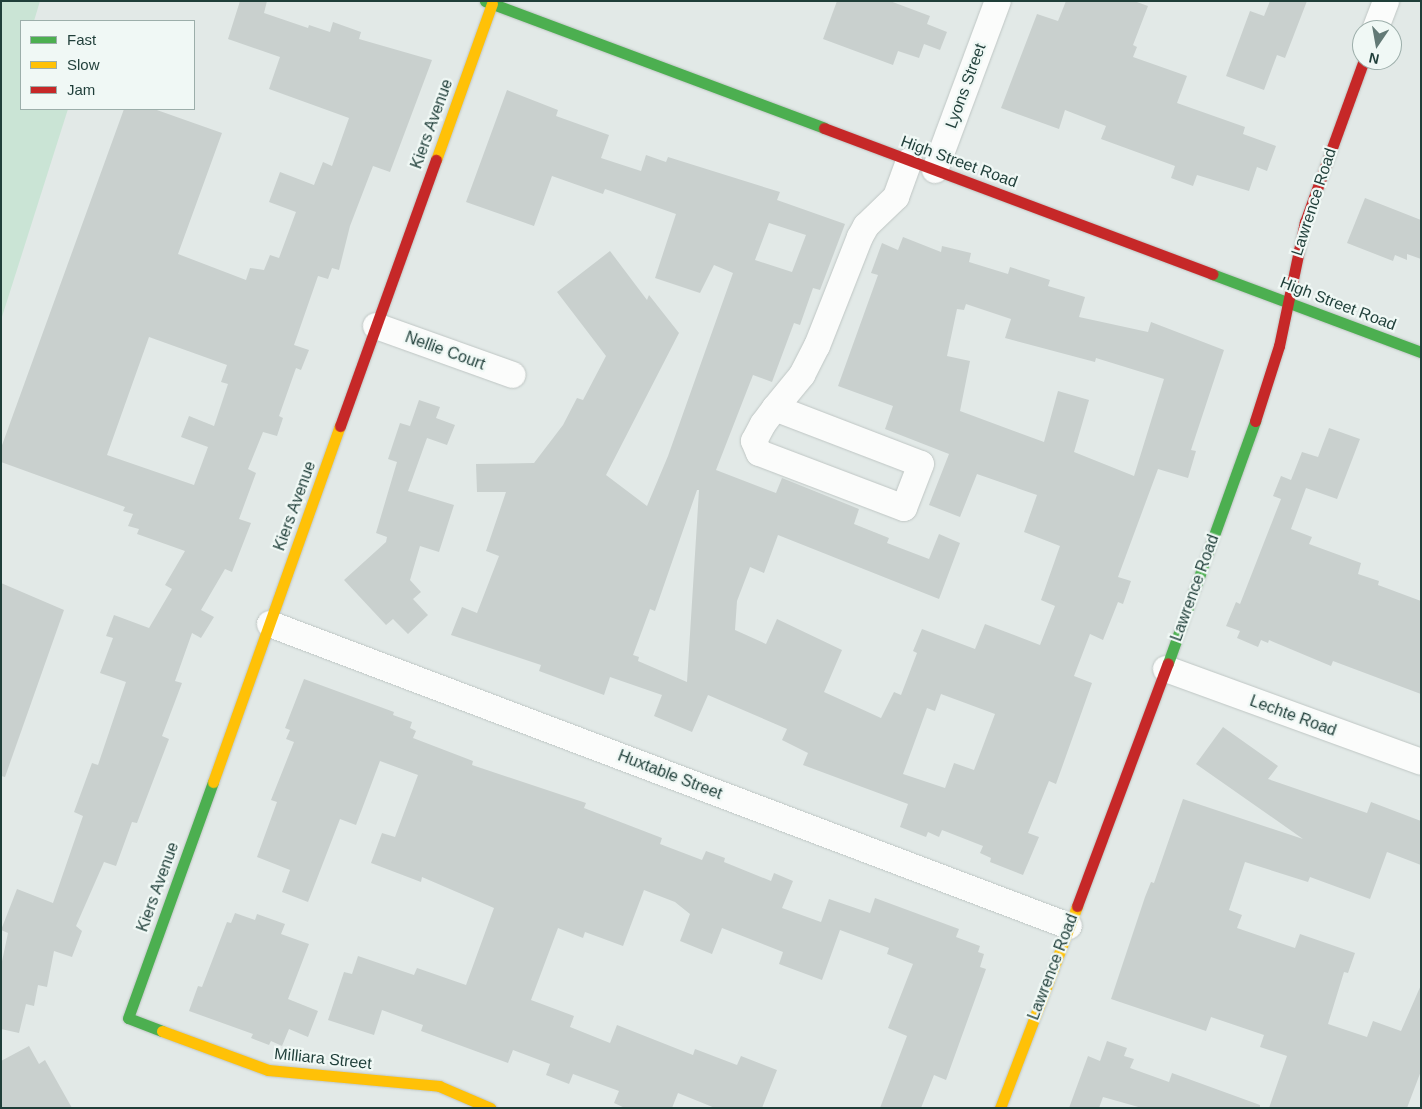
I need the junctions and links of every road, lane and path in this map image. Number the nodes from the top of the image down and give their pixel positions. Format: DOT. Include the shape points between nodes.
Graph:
graph roads {
  1 [pos="998,1"];
  2 [pos="1386,1"];
  3 [pos="489,3"];
  4 [pos="1379,20"];
  5 [pos="1360,70"];
  6 [pos="909,160"];
  7 [pos="935,170"];
  8 [pos="1288,302"];
  9 [pos="376,326"];
  10 [pos="1421,352"];
  11 [pos="513,375"];
  12 [pos="775,408"];
  13 [pos="270,624"];
  14 [pos="1166,669"];
  15 [pos="1421,762"];
  16 [pos="1069,926"];
  17 [pos="128,1018"];
  18 [pos="490,1108"];
  19 [pos="1000,1108"];
  1 -- 7 [label="street, Lyons Street"];
  2 -- 4 [label="street"];
  3 -- 6 [label="street, High Street Road"];
  3 -- 9 [label="street, Kiers Avenue"];
  5 -- 8 [label="street, Lawrence Road" via="1305,222"];
  6 -- 7 [label="street, High Street Road"];
  6 -- 12 [label="street" via="896,197 866,226 860,237 817,346 802,375"];
  7 -- 8 [label="street, High Street Road"];
  8 -- 10 [label="street, High Street Road"];
  8 -- 14 [label="street, Lawrence Road" via="1262,403"];
  9 -- 11 [label="street, Nellie Court"];
  9 -- 13 [label="street, Kiers Avenue"];
  12 -- 12 [label="street" via="756,435 755,448 759,453 904,508 921,464"];
  13 -- 16 [label="street, Huxtable Street"];
  13 -- 17 [label="street, Kiers Avenue"];
  14 -- 15 [label="street, Lechte Road"];
  14 -- 16 [label="street, Lawrence Road"];
  16 -- 19 [label="street, Lawrence Road"];
  17 -- 18 [label="street, Milliara Street" via="268,1070 439,1086"];
}
